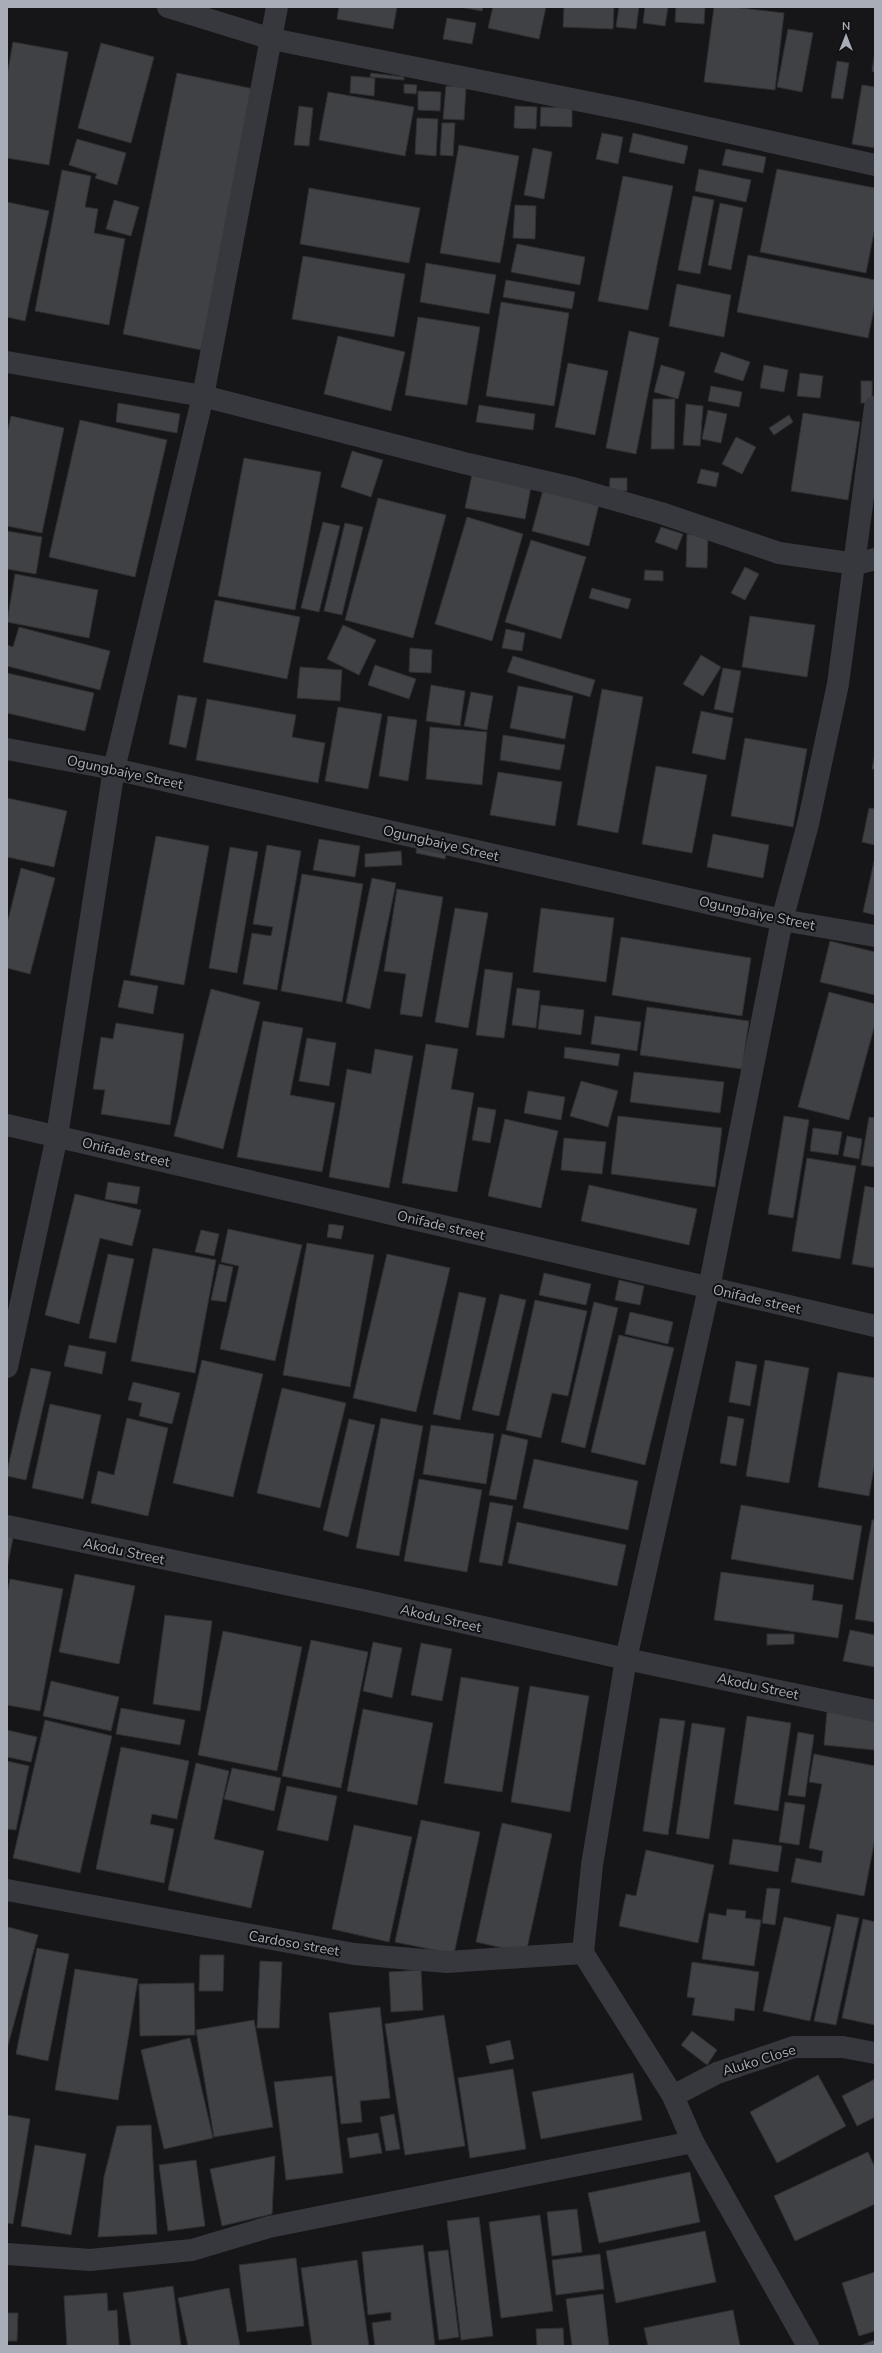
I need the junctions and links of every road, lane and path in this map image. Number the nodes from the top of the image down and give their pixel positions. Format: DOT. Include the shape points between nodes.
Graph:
graph roads {
  1 [pos="168,7"];
  2 [pos="277,7"];
  3 [pos="272,39"];
  4 [pos="875,165"];
  5 [pos="7,362"];
  6 [pos="203,396"];
  7 [pos="875,408"];
  8 [pos="865,561"];
  9 [pos="7,749"];
  10 [pos="114,769"];
  11 [pos="782,920"];
  12 [pos="875,936"];
  13 [pos="7,1125"];
  14 [pos="56,1136"];
  15 [pos="709,1288"];
  16 [pos="875,1326"];
  17 [pos="7,1367"];
  18 [pos="7,1526"];
  19 [pos="626,1659"];
  20 [pos="875,1711"];
  21 [pos="7,1890"];
  22 [pos="583,1953"];
  23 [pos="875,2053"];
  24 [pos="672,2096"];
  25 [pos="694,2142"];
  26 [pos="7,2254"];
  27 [pos="808,2346"];
  1 -- 3 [label="street"];
  2 -- 3 [label="street"];
  3 -- 4 [label="street" via="632,111"];
  3 -- 6 [label="street"];
  5 -- 6 [label="street"];
  6 -- 8 [label="street" via="464,463 573,488 779,553"];
  6 -- 10 [label="street"];
  7 -- 8 [label="street"];
  8 -- 11 [label="street" via="808,824"];
  9 -- 10 [label="street, Ogungbaiye Street"];
  10 -- 11 [label="street, Ogungbaiye Street"];
  10 -- 14 [label="street"];
  11 -- 12 [label="street, Ogungbaiye Street"];
  11 -- 15 [label="street"];
  13 -- 14 [label="street, Onifade street"];
  14 -- 15 [label="street, Onifade street"];
  14 -- 17 [label="street"];
  15 -- 16 [label="street, Onifade street"];
  15 -- 19 [label="street"];
  18 -- 19 [label="street, Akodu Street" via="367,1601"];
  19 -- 20 [label="street, Akodu Street"];
  19 -- 22 [label="street" via="592,1865"];
  21 -- 22 [label="street, Cardoso street" via="354,1954 447,1962"];
  22 -- 24 [label="street"];
  23 -- 24 [label="street, Aluko Close" via="843,2047 794,2047 717,2073"];
  24 -- 25 [label="street"];
  25 -- 26 [label="street" via="269,2227 192,2250 90,2260"];
  25 -- 27 [label="street"];
}
